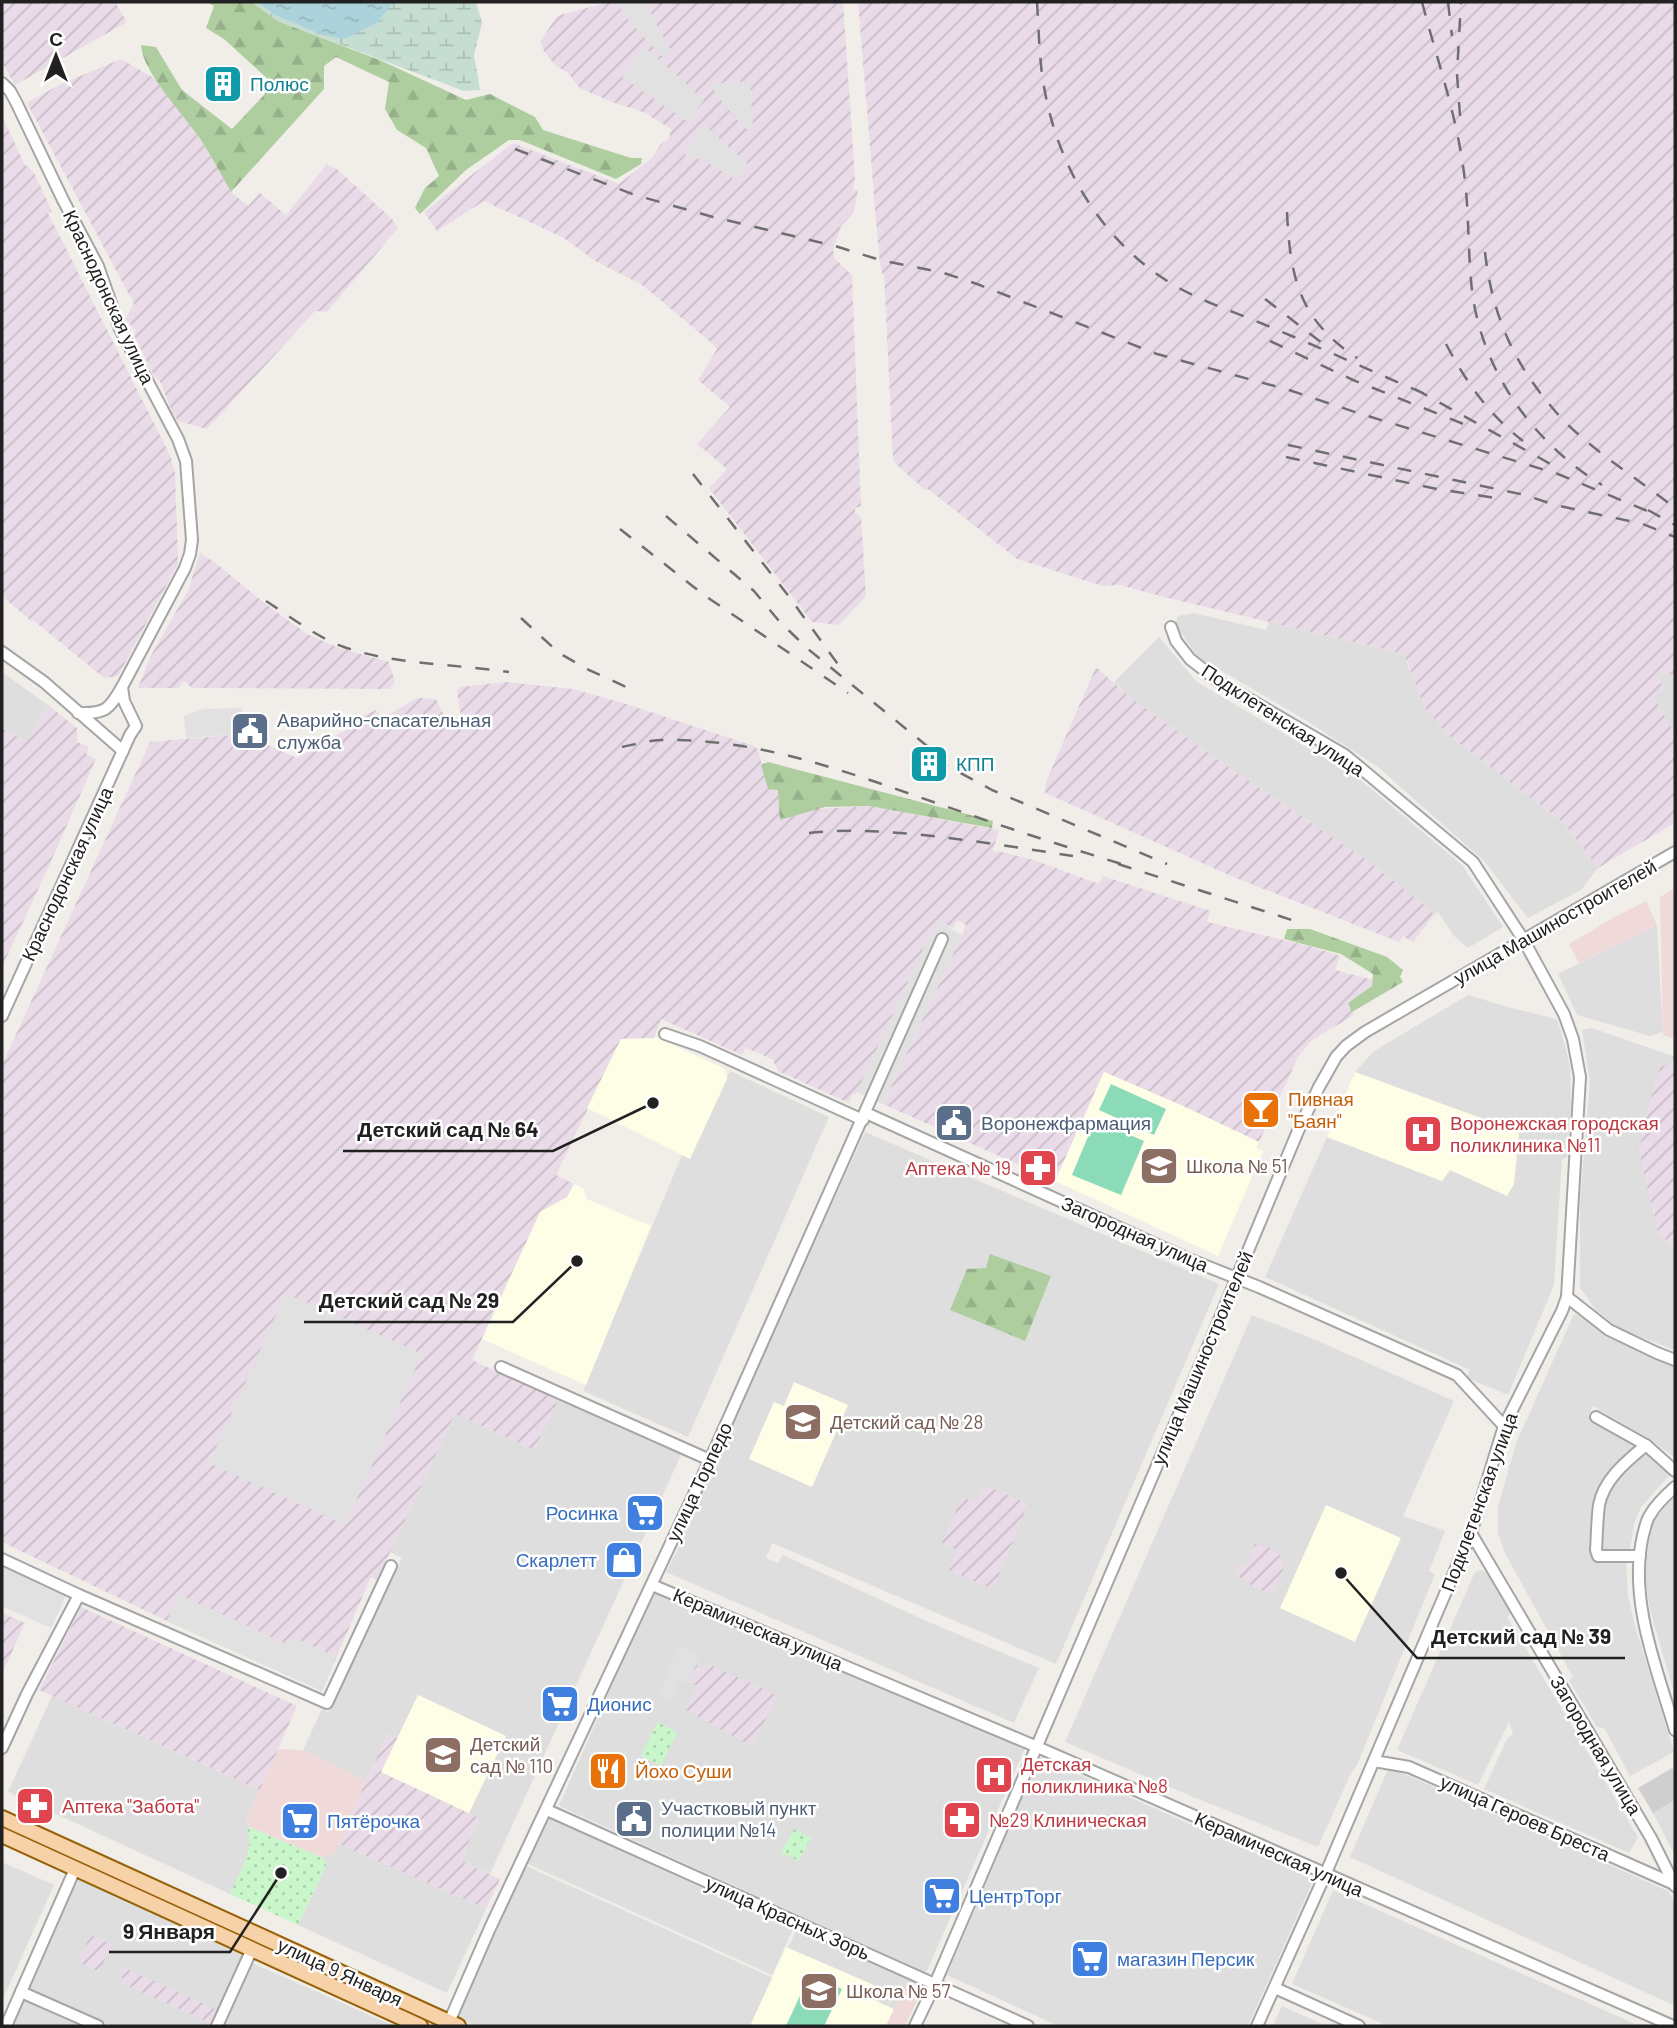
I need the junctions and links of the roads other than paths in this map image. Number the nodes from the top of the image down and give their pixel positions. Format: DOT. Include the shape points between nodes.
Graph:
graph roads {
  1 [pos="2,83"];
  2 [pos="1171,627"];
  3 [pos="2,652"];
  4 [pos="122,687"];
  5 [pos="78,713"];
  6 [pos="123,751"];
  7 [pos="1675,852"];
  8 [pos="942,939"];
  9 [pos="1523,939"];
  10 [pos="2,1016"];
  11 [pos="664,1034"];
  12 [pos="865,1116"];
  13 [pos="1237,1278"];
  14 [pos="1567,1297"];
  15 [pos="1675,1360"];
  16 [pos="501,1367"];
  17 [pos="1596,1418"];
  18 [pos="1504,1426"];
  19 [pos="1646,1445"];
  20 [pos="710,1460"];
  21 [pos="1675,1471"];
  22 [pos="1675,1487"];
  23 [pos="1471,1533"];
  24 [pos="1640,1556"];
  25 [pos="2,1559"];
  26 [pos="391,1566"];
  27 [pos="652,1585"];
  28 [pos="79,1595"];
  29 [pos="1675,1730"];
  30 [pos="1035,1746"];
  31 [pos="2,1748"];
  32 [pos="1374,1761"];
  33 [pos="547,1810"];
  34 [pos="2,1818"];
  35 [pos="2,1835"];
  36 [pos="75,1868"];
  37 [pos="1325,1875"];
  38 [pos="1674,1885"];
  39 [pos="252,1949"];
  40 [pos="935,1984"];
  41 [pos="1275,1988"];
  42 [pos="21,1992"];
  43 [pos="452,2025"];
  44 [pos="6,2026"];
  45 [pos="98,2026"];
  46 [pos="217,2026"];
  47 [pos="419,2026"];
  48 [pos="915,2026"];
  49 [pos="1028,2026"];
  50 [pos="1257,2026"];
  51 [pos="1359,2026"];
  52 [pos="1673,2026"];
  1 -- 4 [label="street, Краснодонская улица" via="98,266 120,329 186,461 190,554"];
  2 -- 9 [label="street, Подклетенская улица" via="1190,659 1218,681 1345,755 1473,862"];
  3 -- 5 [label="street"];
  4 -- 5 [label="street" via="104,711"];
  4 -- 6 [label="street, Краснодонская улица" via="136,726"];
  5 -- 6 [label="street"];
  6 -- 10 [label="street, Краснодонская улица"];
  7 -- 9 [label="street, улица Машиностроителей"];
  8 -- 12 [label="street, улица Торпедо"];
  9 -- 13 [label="street, улица Машиностроителей" via="1365,1032 1337,1056 1298,1131"];
  9 -- 14 [label="street, Подклетенская улица" via="1564,1014 1580,1077"];
  11 -- 12 [label="street, Загородная улица"];
  12 -- 13 [label="street, Загородная улица"];
  12 -- 20 [label="street, улица Торпедо"];
  13 -- 18 [label="street, Загородная улица" via="1457,1375"];
  13 -- 30 [label="street, улица Машиностроителей"];
  14 -- 15 [label="street" via="1609,1330"];
  14 -- 18 [label="street, Подклетенская улица"];
  16 -- 20 [label="street"];
  17 -- 19 [label="street"];
  18 -- 23 [label="street, Подклетенская улица"];
  19 -- 21 [label="street"];
  19 -- 24 [label="street" via="1606,1487 1596,1550 1598,1556 1605,1557"];
  20 -- 27 [label="street, улица Торпедо"];
  22 -- 24 [label="street" via="1648,1517"];
  23 -- 32 [label="street, Подклетенская улица"];
  23 -- 38 [label="street, Загородная улица" via="1651,1838"];
  24 -- 29 [label="street" via="1642,1606"];
  25 -- 28 [label="street"];
  26 -- 28 [label="street" via="327,1703"];
  27 -- 30 [label="street, Керамическая улица"];
  27 -- 33 [label="street, улица Торпедо"];
  28 -- 31 [label="street"];
  30 -- 37 [label="street, Керамическая улица"];
  30 -- 40 [label="street, улица Машиностроителей"];
  32 -- 37 [label="street, Подклетенская улица"];
  32 -- 38 [label="street, улица Героев Бреста" via="1409,1767"];
  33 -- 40 [label="street, улица Красных Зорь"];
  33 -- 43 [label="street, улица Торпедо" via="490,1928"];
  34 -- 43 [label="main road, улица 9 Января"];
  35 -- 36 [label="main road, улица 9 Января"];
  36 -- 39 [label="main road, улица 9 Января"];
  36 -- 42 [label="street"];
  37 -- 41 [label="street, Подклетенская улица"];
  37 -- 52 [label="street, Керамическая улица"];
  39 -- 46 [label="street"];
  39 -- 47 [label="main road, улица 9 Января"];
  40 -- 48 [label="street, улица Машиностроителей"];
  40 -- 49 [label="street, улица Красных Зорь"];
  41 -- 50 [label="street, Подклетенская улица"];
  41 -- 51 [label="street"];
  42 -- 44 [label="street"];
  42 -- 45 [label="street"];
}
